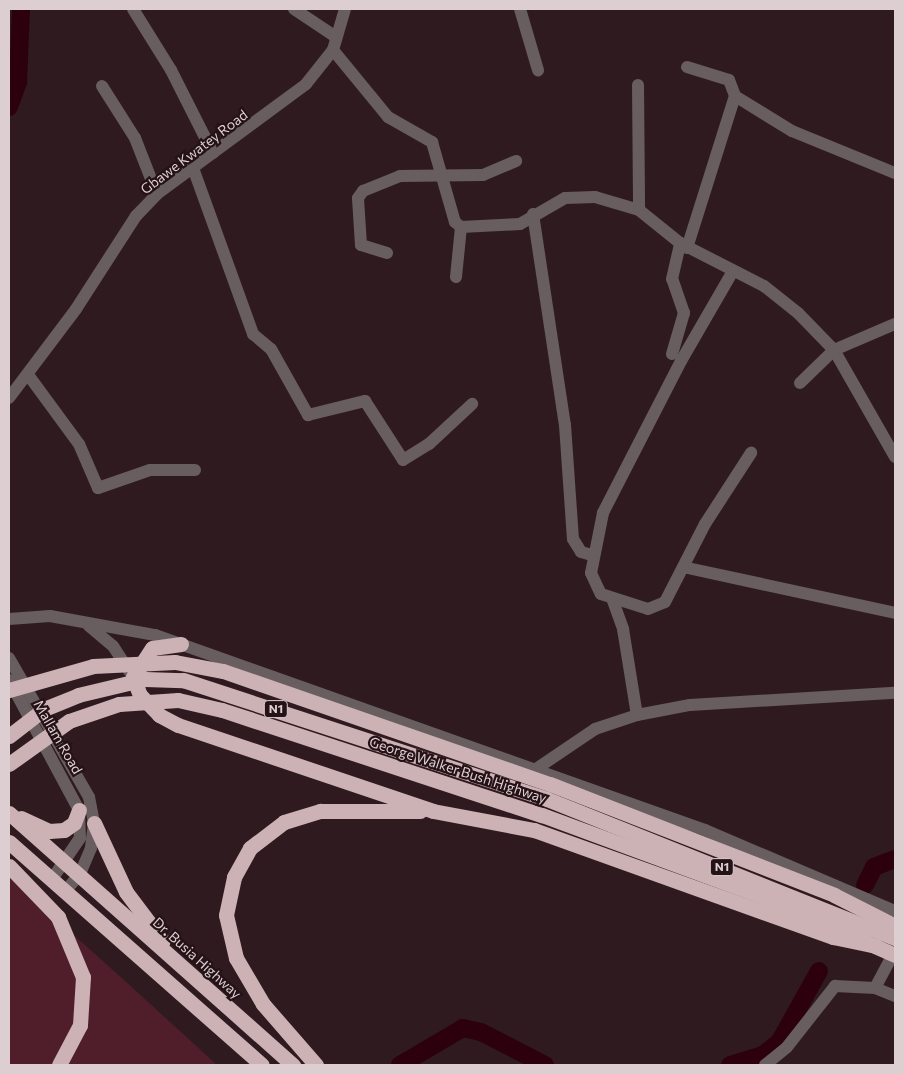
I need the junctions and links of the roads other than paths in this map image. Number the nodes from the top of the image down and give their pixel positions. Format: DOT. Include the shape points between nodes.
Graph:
graph roads {
  1 [pos="133,9"];
  2 [pos="294,9"];
  3 [pos="345,9"];
  4 [pos="520,9"];
  5 [pos="336,37"];
  6 [pos="333,50"];
  7 [pos="687,67"];
  8 [pos="538,70"];
  9 [pos="638,85"];
  10 [pos="102,86"];
  11 [pos="735,96"];
  12 [pos="213,153"];
  13 [pos="516,162"];
  14 [pos="193,168"];
  15 [pos="443,174"];
  16 [pos="895,174"];
  17 [pos="157,194"];
  18 [pos="638,210"];
  19 [pos="533,214"];
  20 [pos="461,227"];
  21 [pos="683,246"];
  22 [pos="387,252"];
  23 [pos="733,271"];
  24 [pos="456,277"];
  25 [pos="895,324"];
  26 [pos="834,350"];
  27 [pos="672,354"];
  28 [pos="29,376"];
  29 [pos="800,383"];
  30 [pos="9,398"];
  31 [pos="472,404"];
  32 [pos="751,453"];
  33 [pos="895,457"];
  34 [pos="195,470"];
  35 [pos="592,555"];
  36 [pos="683,567"];
  37 [pos="613,601"];
  38 [pos="895,613"];
  39 [pos="11,620"];
  40 [pos="84,623"];
  41 [pos="181,644"];
  42 [pos="9,658"];
  43 [pos="133,677"];
  44 [pos="9,680"];
  45 [pos="9,690"];
  46 [pos="895,693"];
  47 [pos="637,715"];
  48 [pos="9,736"];
  49 [pos="9,764"];
  50 [pos="536,769"];
  51 [pos="79,810"];
  52 [pos="433,811"];
  53 [pos="9,812"];
  54 [pos="94,823"];
  55 [pos="9,842"];
  56 [pos="66,864"];
  57 [pos="9,866"];
  58 [pos="80,874"];
  59 [pos="52,879"];
  60 [pos="65,891"];
  61 [pos="895,911"];
  62 [pos="895,926"];
  63 [pos="895,938"];
  64 [pos="876,946"];
  65 [pos="894,954"];
  66 [pos="183,968"];
  67 [pos="875,988"];
  68 [pos="895,996"];
  69 [pos="769,1064"];
  70 [pos="59,1065"];
  71 [pos="262,1065"];
  72 [pos="293,1065"];
  73 [pos="316,1065"];
  1 -- 12 [label="street" via="171,70"];
  2 -- 5 [label="street"];
  3 -- 5 [label="street, Gbawe Kwatey Road"];
  4 -- 8 [label="street"];
  5 -- 6 [label="street, Gbawe Kwatey Road"];
  6 -- 12 [label="street, Gbawe Kwatey Road" via="322,67 283,104"];
  6 -- 15 [label="street" via="388,117 432,142"];
  7 -- 11 [label="street" via="729,80"];
  9 -- 18 [label="street"];
  10 -- 17 [label="street" via="135,138"];
  11 -- 16 [label="street" via="792,131"];
  11 -- 21 [label="street"];
  12 -- 14 [label="street, Gbawe Kwatey Road"];
  13 -- 15 [label="street" via="483,175"];
  14 -- 17 [label="street, Gbawe Kwatey Road"];
  14 -- 31 [label="street" via="253,334 271,349 308,415 365,400 403,460 429,444"];
  15 -- 20 [label="street" via="455,222"];
  15 -- 22 [label="street" via="400,176 363,191 358,198 361,245"];
  17 -- 28 [label="street, Gbawe Kwatey Road" via="115,244"];
  18 -- 19 [label="street" via="595,197 566,198"];
  18 -- 21 [label="street"];
  19 -- 20 [label="street" via="505,228"];
  19 -- 35 [label="street" via="565,425 573,539 581,552"];
  20 -- 24 [label="street"];
  21 -- 23 [label="street"];
  21 -- 27 [label="street" via="672,279 684,313"];
  23 -- 26 [label="street" via="780,297"];
  23 -- 35 [label="street" via="620,476"];
  25 -- 26 [label="street"];
  26 -- 29 [label="street"];
  26 -- 33 [label="street"];
  28 -- 30 [label="street, Gbawe Kwatey Road"];
  28 -- 34 [label="street" via="79,444 98,488 150,470"];
  32 -- 36 [label="street" via="705,524"];
  35 -- 37 [label="street" via="593,584"];
  36 -- 37 [label="street" via="658,607"];
  36 -- 38 [label="street"];
  37 -- 47 [label="street" via="623,629"];
  39 -- 40 [label="street, George Walker Bush Highway" via="50,616"];
  40 -- 41 [label="street, George Walker Bush Highway"];
  40 -- 43 [label="street" via="113,646"];
  41 -- 43 [label="highway" via="152,648"];
  41 -- 50 [label="street, George Walker Bush Highway"];
  42 -- 54 [label="street" via="89,797"];
  43 -- 52 [label="highway" via="140,695 159,715 178,725"];
  44 -- 51 [label="street, Mallam Road"];
  45 -- 62 [label="highway, N1, bridge" via="93,666 175,662 223,672 550,784 834,895"];
  46 -- 47 [label="street" via="699,705"];
  47 -- 50 [label="street" via="594,729"];
  48 -- 63 [label="highway, George Walker Bush Highway / N1, bridge" via="44,709 78,695 126,682 182,680 547,799"];
  49 -- 64 [label="highway, George Walker Bush Highway / N1, bridge" via="70,721 120,704 178,700 222,710 542,815 764,897"];
  50 -- 61 [label="street, George Walker Bush Highway" via="705,830"];
  51 -- 53 [label="highway" via="74,823 64,830 49,831"];
  51 -- 56 [label="street" via="80,838"];
  52 -- 64 [label="highway" via="534,830 833,937"];
  52 -- 73 [label="highway" via="320,812 284,822 250,848 234,877 226,915 236,958 262,1004"];
  53 -- 56 [label="highway, Dr. Busia Highway"];
  54 -- 58 [label="street" via="91,848"];
  54 -- 66 [label="highway" via="126,892"];
  55 -- 59 [label="highway"];
  56 -- 58 [label="highway, Dr. Busia Highway"];
  56 -- 59 [label="street"];
  57 -- 70 [label="highway" via="58,917 76,953 84,1003 77,1033"];
  58 -- 60 [label="street"];
  58 -- 66 [label="highway, Dr. Busia Highway"];
  59 -- 60 [label="highway"];
  60 -- 71 [label="highway"];
  64 -- 65 [label="highway, George Walker Bush Highway / N1"];
  65 -- 67 [label="street"];
  66 -- 72 [label="highway, Dr. Busia Highway"];
  67 -- 68 [label="street"];
  67 -- 69 [label="street" via="835,986"];
}
